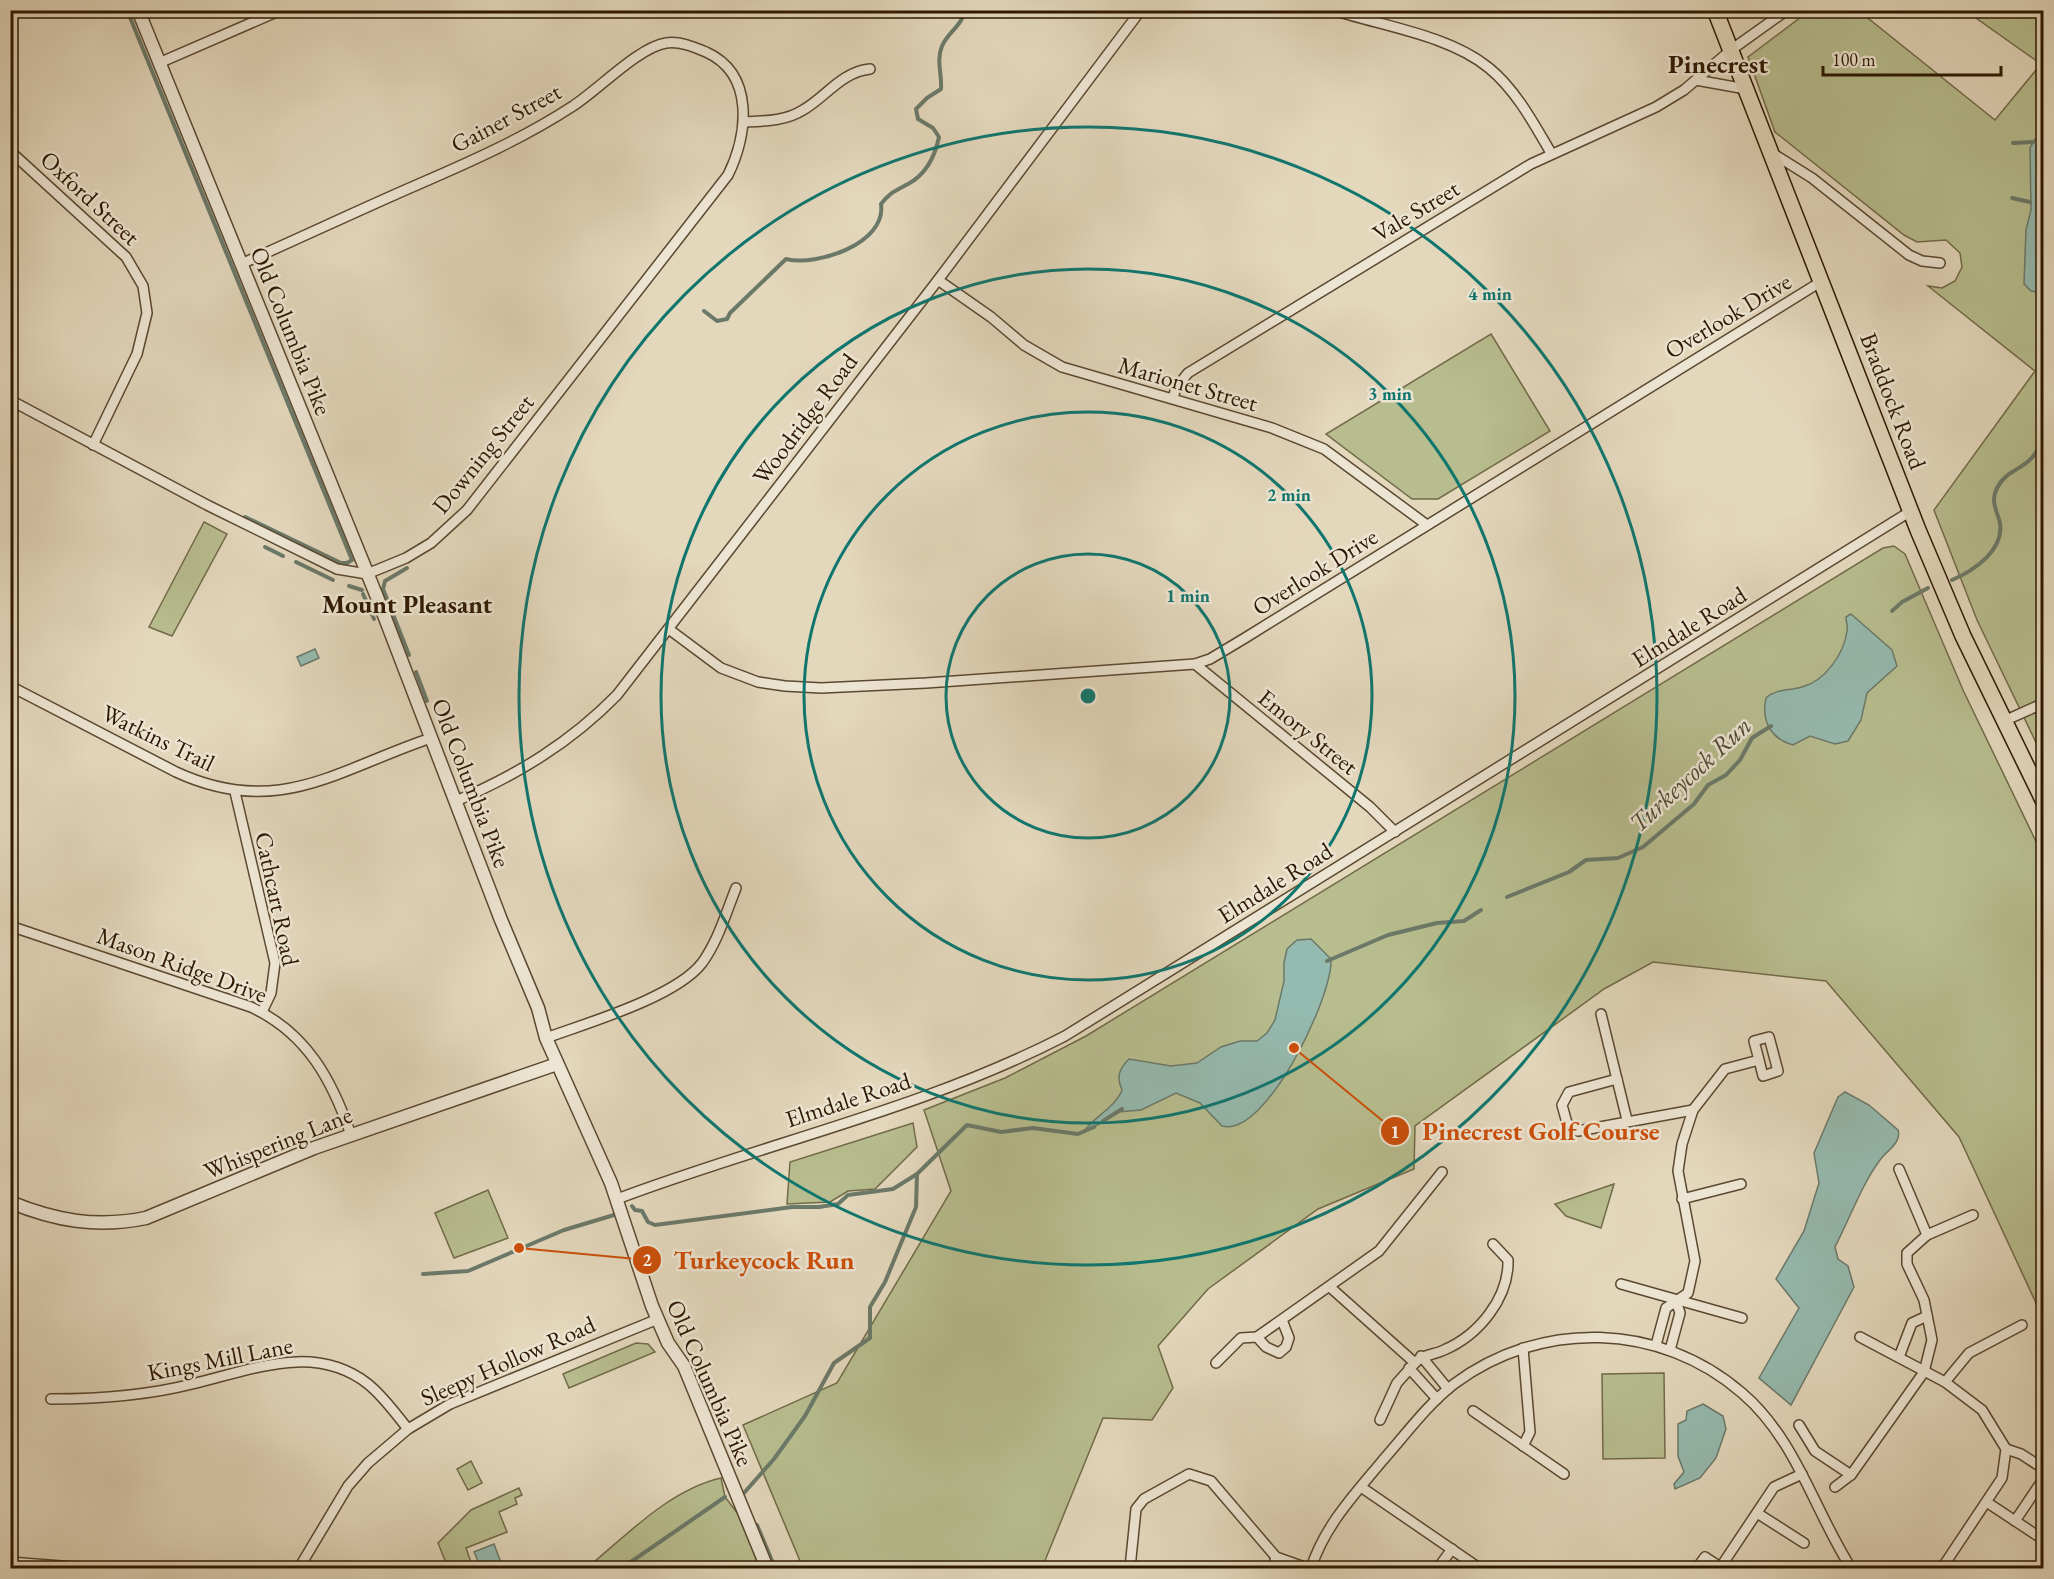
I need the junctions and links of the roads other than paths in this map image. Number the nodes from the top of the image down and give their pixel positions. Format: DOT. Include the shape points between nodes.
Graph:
graph roads {
  1 [pos="138,10"];
  2 [pos="281,10"];
  3 [pos="1141,10"];
  4 [pos="1333,10"];
  5 [pos="1715,10"];
  6 [pos="1786,10"];
  7 [pos="1731,50"];
  8 [pos="159,63"];
  9 [pos="870,69"];
  10 [pos="1696,80"];
  11 [pos="1746,88"];
  12 [pos="744,122"];
  13 [pos="10,151"];
  14 [pos="1551,153"];
  15 [pos="1772,153"];
  16 [pos="1940,263"];
  17 [pos="241,264"];
  18 [pos="938,280"];
  19 [pos="1822,281"];
  20 [pos="1173,398"];
  21 [pos="10,400"];
  22 [pos="93,445"];
  23 [pos="1911,511"];
  24 [pos="1427,525"];
  25 [pos="367,574"];
  26 [pos="670,630"];
  27 [pos="1195,664"];
  28 [pos="10,686"];
  29 [pos="2043,703"];
  30 [pos="2004,721"];
  31 [pos="431,738"];
  32 [pos="235,792"];
  33 [pos="456,801"];
  34 [pos="2043,802"];
  35 [pos="1395,832"];
  36 [pos="736,888"];
  37 [pos="10,926"];
  38 [pos="262,1012"];
  39 [pos="1601,1014"];
  40 [pos="546,1038"];
  41 [pos="1759,1060"];
  42 [pos="557,1064"];
  43 [pos="1617,1079"];
  44 [pos="1693,1110"];
  45 [pos="1627,1120"];
  46 [pos="351,1135"];
  47 [pos="1899,1169"];
  48 [pos="1442,1172"];
  49 [pos="1741,1184"];
  50 [pos="616,1199"];
  51 [pos="1682,1199"];
  52 [pos="10,1202"];
  53 [pos="1973,1215"];
  54 [pos="1927,1235"];
  55 [pos="1493,1244"];
  56 [pos="1621,1284"];
  57 [pos="1331,1288"];
  58 [pos="1676,1301"];
  59 [pos="1927,1316"];
  60 [pos="1742,1318"];
  61 [pos="658,1319"];
  62 [pos="1282,1320"];
  63 [pos="2022,1325"];
  64 [pos="1257,1337"];
  65 [pos="1860,1337"];
  66 [pos="1656,1345"];
  67 [pos="1523,1348"];
  68 [pos="1670,1350"];
  69 [pos="1899,1357"];
  70 [pos="1415,1362"];
  71 [pos="1216,1363"];
  72 [pos="1924,1372"];
  73 [pos="1946,1382"];
  74 [pos="1448,1389"];
  75 [pos="51,1399"];
  76 [pos="1437,1399"];
  77 [pos="1473,1411"];
  78 [pos="1380,1420"];
  79 [pos="1799,1425"];
  80 [pos="408,1429"];
  81 [pos="1523,1446"];
  82 [pos="2006,1449"];
  83 [pos="2043,1469"];
  84 [pos="1564,1474"];
  85 [pos="1802,1474"];
  86 [pos="1851,1475"];
  87 [pos="2043,1478"];
  88 [pos="1361,1486"];
  89 [pos="1835,1487"];
  90 [pos="1988,1503"];
  91 [pos="1757,1513"];
  92 [pos="2015,1521"];
  93 [pos="2043,1540"];
  94 [pos="1804,1543"];
  95 [pos="1452,1549"];
  96 [pos="1276,1557"];
  97 [pos="10,1562"];
  98 [pos="1720,1568"];
  99 [pos="87,1569"];
  100 [pos="299,1569"];
  101 [pos="767,1569"];
  102 [pos="1130,1569"];
  103 [pos="1273,1569"];
  104 [pos="1309,1569"];
  105 [pos="1438,1569"];
  106 [pos="1479,1569"];
  107 [pos="1697,1569"];
  108 [pos="1851,1569"];
  109 [pos="1942,1569"];
  1 -- 8 [label="street, Old Columbia Pike"];
  2 -- 8 [label="street"];
  3 -- 18 [label="street, Woodridge Road"];
  4 -- 14 [label="street" via="1433,40 1475,58 1516,98"];
  5 -- 7 [label="main road, Braddock Road"];
  6 -- 7 [label="street, Vale Street"];
  7 -- 10 [label="street, Vale Street"];
  7 -- 11 [label="main road, Braddock Road"];
  8 -- 17 [label="street, Old Columbia Pike"];
  9 -- 12 [label="street" via="843,78 801,112"];
  10 -- 11 [label="street"];
  10 -- 14 [label="street, Vale Street" via="1656,107 1602,134"];
  11 -- 15 [label="main road, Braddock Road"];
  12 -- 17 [label="street, Gainer Street" via="742,97 722,62 680,43 656,45 575,105 512,142"];
  12 -- 25 [label="street, Downing Street" via="739,149 728,175 467,510 431,543"];
  13 -- 22 [label="street, Oxford Street" via="126,257 143,286 147,314 137,354"];
  14 -- 20 [label="street, Vale Street" via="1188,373"];
  15 -- 16 [label="street" via="1812,178 1909,255"];
  15 -- 19 [label="main road, Braddock Road"];
  17 -- 25 [label="street, Old Columbia Pike"];
  18 -- 20 [label="street, Marionet Street" via="1024,345 1062,367"];
  18 -- 26 [label="street, Woodridge Road"];
  19 -- 23 [label="main road, Braddock Road"];
  19 -- 24 [label="street, Overlook Drive"];
  20 -- 24 [label="street, Marionet Street" via="1310,442"];
  21 -- 22 [label="street"];
  22 -- 25 [label="street" via="293,550 337,569"];
  23 -- 30 [label="main road, Braddock Road" via="1963,636"];
  23 -- 35 [label="street, Elmdale Road"];
  24 -- 27 [label="street, Overlook Drive" via="1210,659"];
  25 -- 31 [label="street, Old Columbia Pike"];
  26 -- 27 [label="street, Overlook Drive" via="721,668 758,682 785,686 951,682"];
  26 -- 33 [label="street, Woodridge Road" via="617,695 570,739 508,777"];
  27 -- 35 [label="street, Emory Street" via="1370,807"];
  28 -- 32 [label="street, Watkins Trail" via="195,781"];
  29 -- 30 [label="street"];
  30 -- 34 [label="main road, Braddock Road"];
  31 -- 32 [label="street, Watkins Trail" via="299,788"];
  31 -- 33 [label="street, Old Columbia Pike"];
  32 -- 38 [label="street, Cathcart Road" via="275,963 271,993"];
  33 -- 40 [label="street, Old Columbia Pike" via="538,1008"];
  35 -- 50 [label="street, Elmdale Road" via="1027,1056 963,1082"];
  36 -- 40 [label="street" via="710,951 690,975 663,992"];
  37 -- 38 [label="street, Mason Ridge Drive"];
  38 -- 46 [label="street, Mason Ridge Drive" via="288,1029 315,1057 338,1096"];
  39 -- 43 [label="street"];
  40 -- 42 [label="street, Old Columbia Pike"];
  41 -- 44 [label="street" via="1725,1069"];
  42 -- 46 [label="street, Whispering Lane"];
  42 -- 50 [label="street, Old Columbia Pike"];
  43 -- 45 [label="street"];
  43 -- 45 [label="street" via="1569,1092 1562,1105 1567,1123 1578,1131"];
  44 -- 45 [label="street"];
  44 -- 51 [label="street" via="1678,1171"];
  46 -- 52 [label="street, Whispering Lane" via="166,1211 126,1222 60,1220"];
  47 -- 54 [label="street"];
  48 -- 57 [label="street" via="1379,1251"];
  49 -- 51 [label="street"];
  50 -- 61 [label="street, Old Columbia Pike"];
  51 -- 58 [label="street" via="1695,1261 1688,1293"];
  53 -- 54 [label="street"];
  54 -- 59 [label="street" via="1907,1253 1907,1264"];
  55 -- 70 [label="street" via="1508,1260 1508,1276 1490,1312 1461,1342"];
  56 -- 58 [label="street"];
  57 -- 62 [label="street"];
  57 -- 70 [label="street"];
  58 -- 60 [label="street"];
  58 -- 66 [label="street" via="1666,1308"];
  58 -- 68 [label="street" via="1680,1313"];
  59 -- 69 [label="street" via="1912,1323"];
  59 -- 72 [label="street" via="1932,1340"];
  61 -- 80 [label="street, Sleepy Hollow Road" via="450,1404"];
  61 -- 101 [label="street, Old Columbia Pike" via="684,1366"];
  62 -- 64 [label="street"];
  62 -- 64 [label="street" via="1289,1338 1279,1353"];
  63 -- 73 [label="street" via="1969,1353"];
  64 -- 71 [label="street" via="1241,1338"];
  65 -- 69 [label="street"];
  66 -- 67 [label="street" via="1597,1336 1572,1337"];
  66 -- 68 [label="street"];
  67 -- 74 [label="street" via="1493,1360"];
  67 -- 81 [label="street" via="1530,1432"];
  68 -- 85 [label="street" via="1698,1362 1743,1394 1784,1441"];
  69 -- 72 [label="street"];
  70 -- 74 [label="street"];
  70 -- 76 [label="street"];
  70 -- 78 [label="street" via="1397,1383"];
  72 -- 73 [label="street"];
  72 -- 86 [label="street"];
  73 -- 82 [label="street" via="1982,1410"];
  74 -- 76 [label="street"];
  75 -- 80 [label="street, Kings Mill Lane" via="151,1394 278,1362 316,1362 350,1372 368,1384"];
  76 -- 88 [label="street"];
  77 -- 81 [label="street"];
  79 -- 86 [label="street" via="1815,1451"];
  80 -- 100 [label="street, Sleepy Hollow Road" via="348,1486"];
  81 -- 84 [label="street"];
  82 -- 83 [label="street"];
  82 -- 90 [label="street" via="2002,1478"];
  85 -- 91 [label="street" via="1774,1487"];
  85 -- 108 [label="street"];
  86 -- 89 [label="street"];
  87 -- 92 [label="street"];
  88 -- 95 [label="street"];
  88 -- 104 [label="street" via="1337,1516"];
  90 -- 92 [label="street"];
  90 -- 109 [label="street"];
  91 -- 94 [label="street"];
  91 -- 98 [label="street"];
  92 -- 93 [label="street"];
  95 -- 105 [label="street"];
  95 -- 106 [label="street"];
  96 -- 102 [label="street" via="1211,1481 1189,1474 1144,1499 1136,1509"];
  96 -- 103 [label="street"];
  96 -- 104 [label="street"];
  97 -- 99 [label="street"];
  98 -- 107 [label="street" via="1705,1557"];
}
